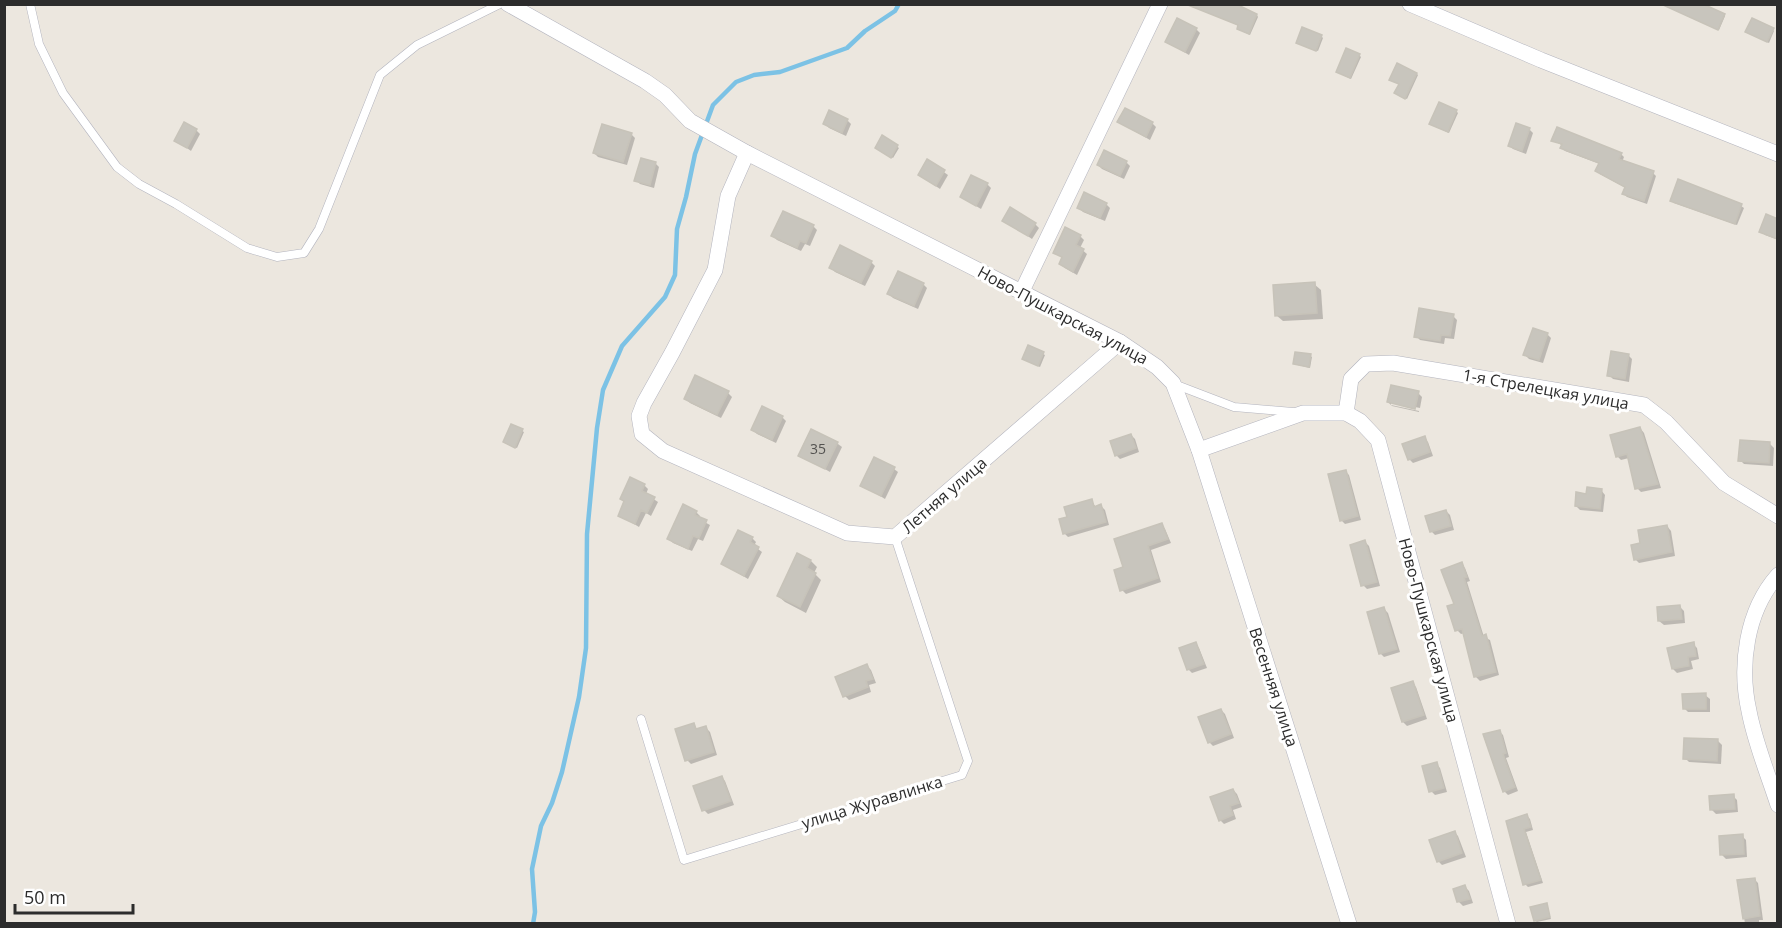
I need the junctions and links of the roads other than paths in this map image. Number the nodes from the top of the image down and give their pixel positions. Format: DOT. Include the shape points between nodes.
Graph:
graph roads {
  1 [pos="30,4"];
  2 [pos="500,4"];
  3 [pos="508,4"];
  4 [pos="1160,4"];
  5 [pos="1410,4"];
  6 [pos="747,153"];
  7 [pos="1778,154"];
  8 [pos="1022,291"];
  9 [pos="1120,342"];
  10 [pos="1173,383"];
  11 [pos="1303,413"];
  12 [pos="1346,413"];
  13 [pos="1199,450"];
  14 [pos="1778,516"];
  15 [pos="895,537"];
  16 [pos="1778,575"];
  17 [pos="641,719"];
  18 [pos="1778,805"];
  19 [pos="1350,924"];
  20 [pos="1508,924"];
  1 -- 2 [label="lane" via="39,44 63,93 117,167 247,248 277,257 304,253 319,229 380,75 417,45"];
  3 -- 6 [label="street, Ново-Пушкарская улица" via="645,81 695,124"];
  4 -- 8 [label="street"];
  5 -- 7 [label="street"];
  6 -- 8 [label="street, Ново-Пушкарская улица"];
  6 -- 15 [label="street, Летняя улица" via="728,196 715,270 644,403 639,416 642,434 663,451 847,533"];
  8 -- 9 [label="street, Ново-Пушкарская улица"];
  9 -- 10 [label="street, Ново-Пушкарская улица"];
  9 -- 15 [label="street, Летняя улица"];
  10 -- 11 [label="lane" via="1234,407"];
  10 -- 13 [label="street, Ново-Пушкарская улица"];
  11 -- 12 [label="street"];
  11 -- 13 [label="street"];
  12 -- 14 [label="street, 1-я Стрелецкая улица" via="1350,379 1366,364 1393,363 1644,405 1666,422 1724,483"];
  12 -- 20 [label="street, Ново-Пушкарская улица" via="1378,440"];
  13 -- 19 [label="street, Весенняя улица"];
  15 -- 17 [label="lane, улица Журавлинка" via="968,761 962,774 684,860"];
  16 -- 18 [label="street" via="1766,589 1744,652 1749,711"];
}
